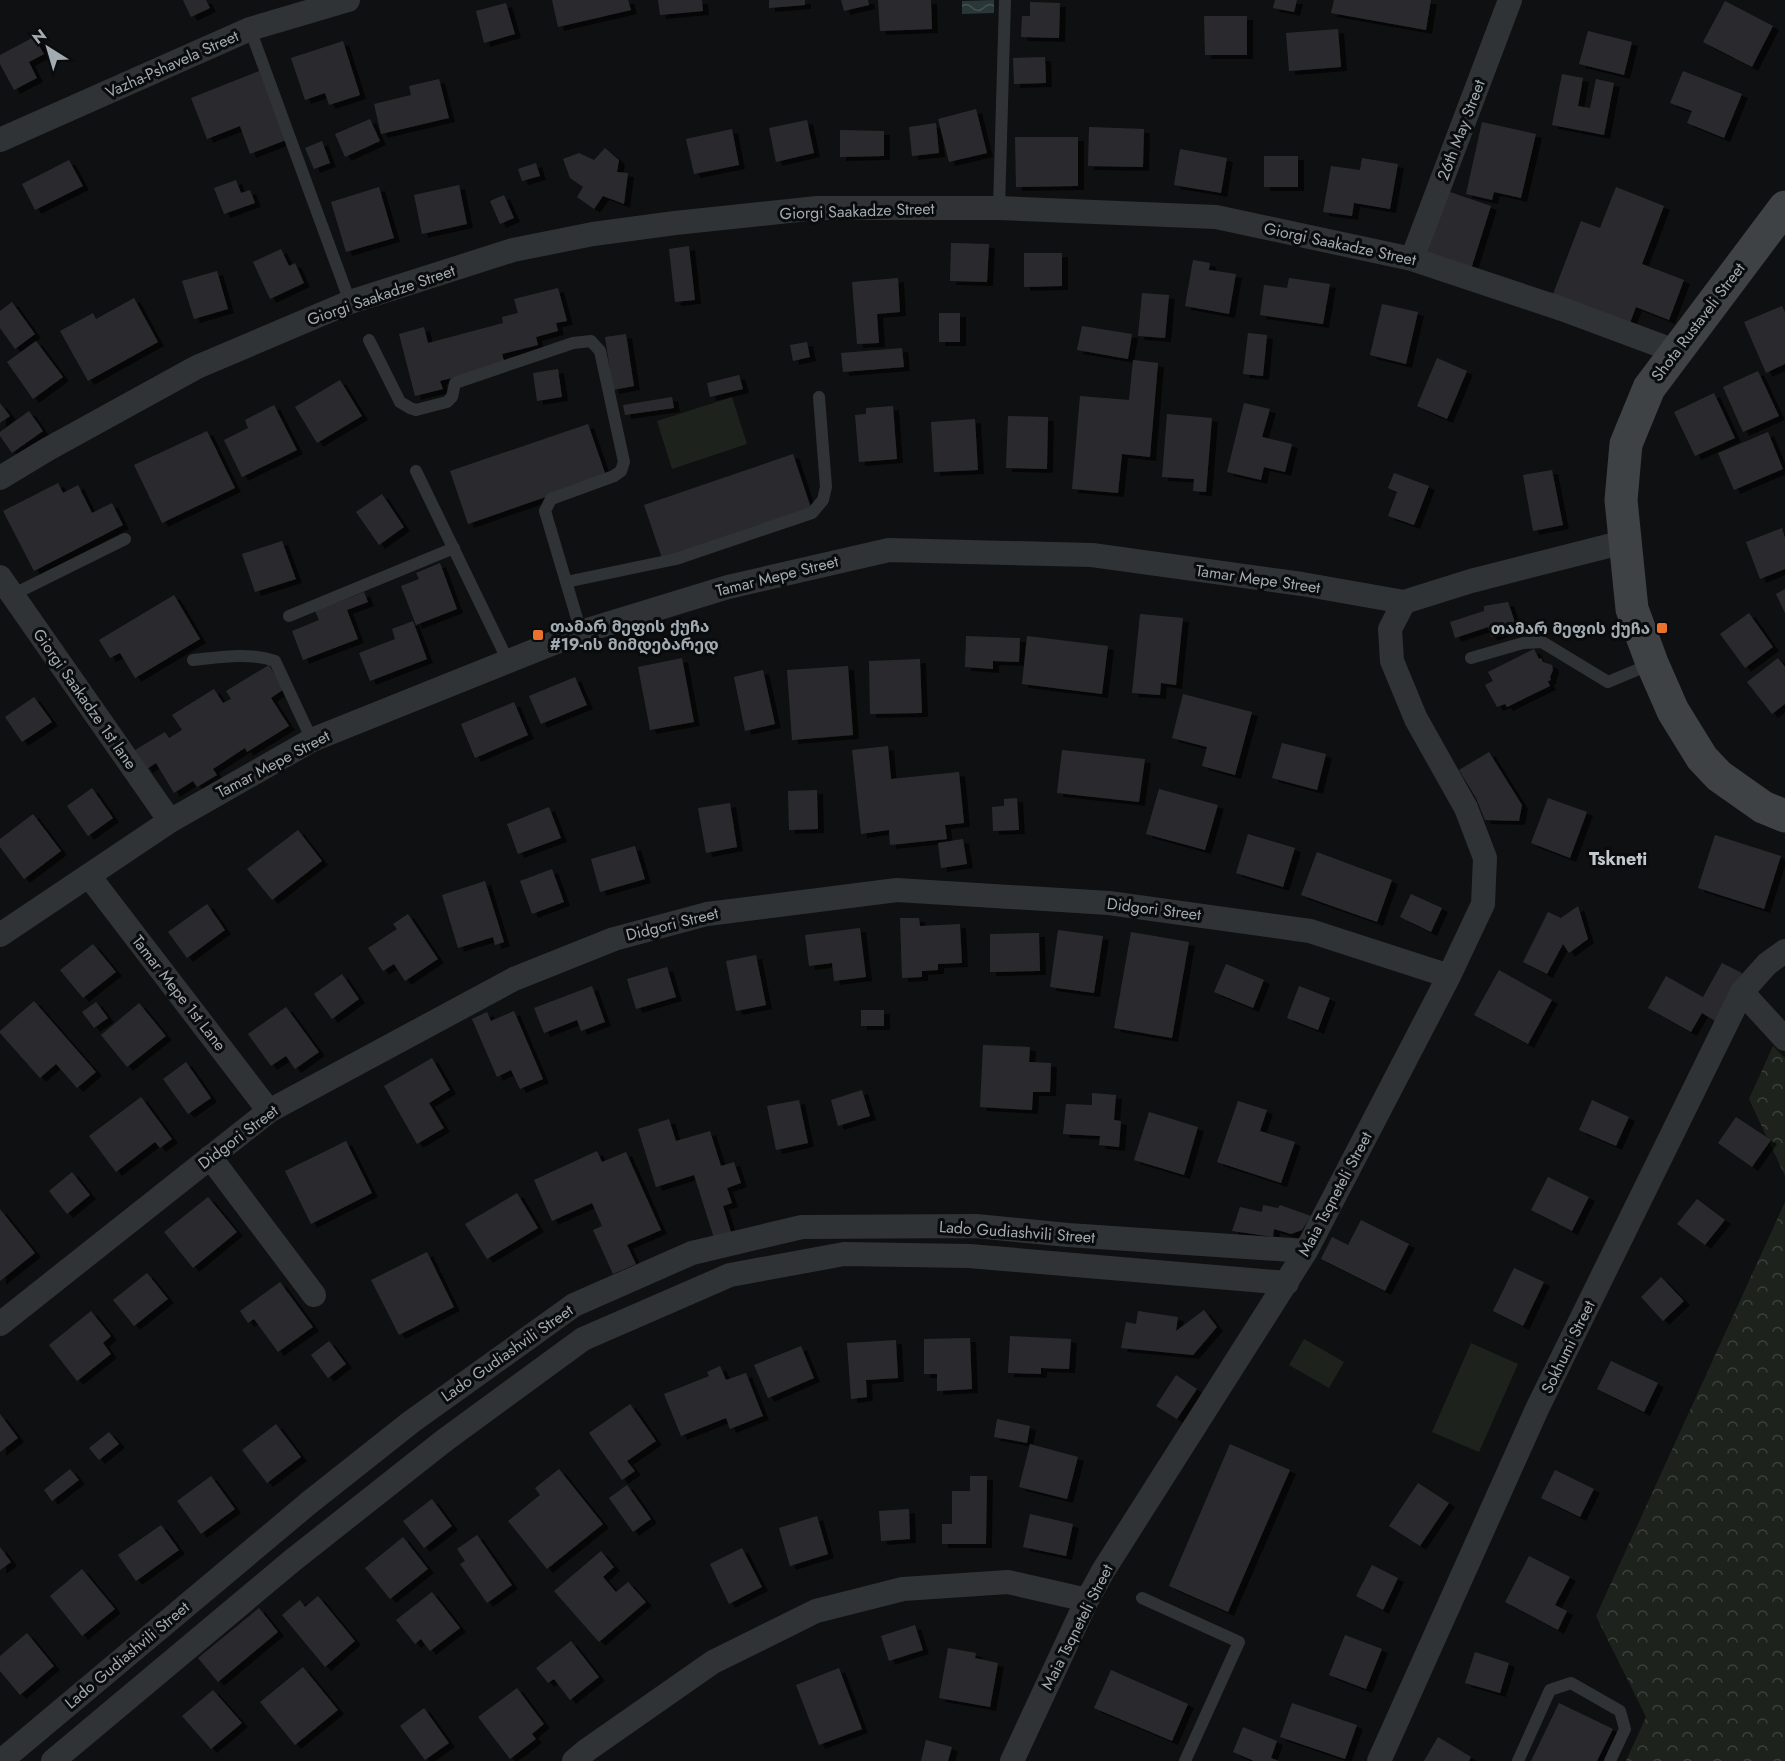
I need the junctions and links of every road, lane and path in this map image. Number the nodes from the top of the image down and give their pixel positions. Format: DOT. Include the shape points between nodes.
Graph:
graph roads {
  1 [pos="348,0"];
  2 [pos="1005,0"];
  3 [pos="1510,0"];
  4 [pos="250,29"];
  5 [pos="0,140"];
  6 [pos="1785,207"];
  7 [pos="999,208"];
  8 [pos="1412,259"];
  9 [pos="350,302"];
  10 [pos="369,340"];
  11 [pos="1675,351"];
  12 [pos="819,396"];
  13 [pos="416,471"];
  14 [pos="0,478"];
  15 [pos="125,539"];
  16 [pos="1624,542"];
  17 [pos="454,548"];
  18 [pos="566,582"];
  19 [pos="6,586"];
  20 [pos="1404,602"];
  21 [pos="289,616"];
  22 [pos="581,632"];
  23 [pos="1471,658"];
  24 [pos="193,660"];
  25 [pos="508,661"];
  26 [pos="1652,663"];
  27 [pos="312,740"];
  28 [pos="1785,816"];
  29 [pos="170,821"];
  30 [pos="89,876"];
  31 [pos="4,926"];
  32 [pos="1785,951"];
  33 [pos="1449,976"];
  34 [pos="1742,992"];
  35 [pos="1785,1039"];
  36 [pos="269,1111"];
  37 [pos="210,1157"];
  38 [pos="1068,1235"];
  39 [pos="1145,1240"];
  40 [pos="1306,1251"];
  41 [pos="1064,1264"];
  42 [pos="1143,1271"];
  43 [pos="1287,1283"];
  44 [pos="314,1295"];
  45 [pos="0,1324"];
  46 [pos="531,1335"];
  47 [pos="552,1362"];
  48 [pos="1142,1598"];
  49 [pos="1087,1600"];
  50 [pos="159,1628"];
  51 [pos="181,1655"];
  52 [pos="1,1761"];
  53 [pos="53,1761"];
  54 [pos="574,1761"];
  55 [pos="1012,1761"];
  56 [pos="1185,1761"];
  57 [pos="1379,1761"];
  58 [pos="1518,1761"];
  59 [pos="1610,1761"];
  1 -- 4 [label="street, Vazha-Pshavela Street"];
  2 -- 7 [label="lane"];
  3 -- 8 [label="street, 26th May Street"];
  4 -- 5 [label="street, Vazha-Pshavela Street"];
  4 -- 9 [label="lane"];
  6 -- 11 [label="main road, Shota Rustaveli Street"];
  7 -- 8 [label="street, Giorgi Saakadze Street" via="1216,217"];
  7 -- 9 [label="street, Giorgi Saakadze Street" via="818,208 593,234 513,250"];
  8 -- 11 [label="street, Giorgi Saakadze Street"];
  9 -- 14 [label="street, Giorgi Saakadze Street" via="197,367"];
  10 -- 18 [label="lane" via="400,402 416,410 447,402 455,382 573,343 591,341 600,351 624,462 614,476 551,499 547,505 548,524"];
  11 -- 16 [label="main road, Shota Rustaveli Street" via="1648,388 1626,444 1621,500"];
  12 -- 18 [label="lane" via="826,487 823,500 812,513 676,559"];
  13 -- 17 [label="lane"];
  15 -- 19 [label="lane"];
  16 -- 20 [label="street, Tamar Mepe Street"];
  16 -- 26 [label="main road, Shota Rustaveli Street" via="1632,609"];
  17 -- 21 [label="lane"];
  17 -- 25 [label="lane"];
  18 -- 22 [label="lane"];
  19 -- 29 [label="street, Giorgi Saakadze 1st lane"];
  20 -- 22 [label="street, Tamar Mepe Street" via="1092,555 889,550 728,587"];
  20 -- 33 [label="street, Maia Tsqneteli Street" via="1390,629 1392,661 1416,719 1466,808 1485,858 1483,904"];
  22 -- 25 [label="street, Tamar Mepe Street"];
  23 -- 26 [label="lane" via="1523,643 1542,642 1608,682"];
  24 -- 27 [label="lane" via="240,655 275,661"];
  25 -- 27 [label="street, Tamar Mepe Street"];
  26 -- 28 [label="main road, Shota Rustaveli Street" via="1673,711 1701,758 1763,807"];
  27 -- 29 [label="street, Tamar Mepe Street"];
  29 -- 30 [label="street, Tamar Mepe Street"];
  30 -- 31 [label="street, Tamar Mepe Street"];
  30 -- 36 [label="street, Tamar Mepe 1st Lane"];
  32 -- 34 [label="street, Sokhumi Street" via="1767,964"];
  33 -- 36 [label="street, Didgori Street" via="1310,931 1109,903 897,890 707,914 614,939 514,979"];
  33 -- 40 [label="street, Maia Tsqneteli Street"];
  34 -- 35 [label="street"];
  34 -- 57 [label="street, Sokhumi Street" via="1537,1409"];
  36 -- 37 [label="street, Didgori Street"];
  37 -- 44 [label="street"];
  37 -- 45 [label="street, Didgori Street"];
  38 -- 39 [label="street, Lado Gudiashvili Street"];
  38 -- 41 [label="street"];
  38 -- 46 [label="street, Lado Gudiashvili Street" via="976,1226 802,1227 692,1252 574,1305"];
  39 -- 40 [label="street, Lado Gudiashvili Street"];
  39 -- 42 [label="street"];
  40 -- 43 [label="street, Maia Tsqneteli Street"];
  41 -- 42 [label="street, Lado Gudiashvili Street"];
  41 -- 47 [label="street, Lado Gudiashvili Street" via="969,1256 844,1254 730,1275 583,1339"];
  42 -- 43 [label="street, Lado Gudiashvili Street"];
  43 -- 49 [label="street, Maia Tsqneteli Street"];
  46 -- 47 [label="street"];
  46 -- 50 [label="street, Lado Gudiashvili Street" via="411,1422"];
  47 -- 51 [label="street, Lado Gudiashvili Street" via="292,1560"];
  48 -- 56 [label="lane" via="1239,1642"];
  49 -- 54 [label="street" via="1008,1582 903,1589 816,1611 713,1662"];
  49 -- 55 [label="street, Maia Tsqneteli Street"];
  50 -- 51 [label="street"];
  50 -- 52 [label="street, Lado Gudiashvili Street"];
  51 -- 53 [label="street, Lado Gudiashvili Street"];
  58 -- 59 [label="lane" via="1550,1690 1571,1683 1620,1711 1625,1729"];
}
